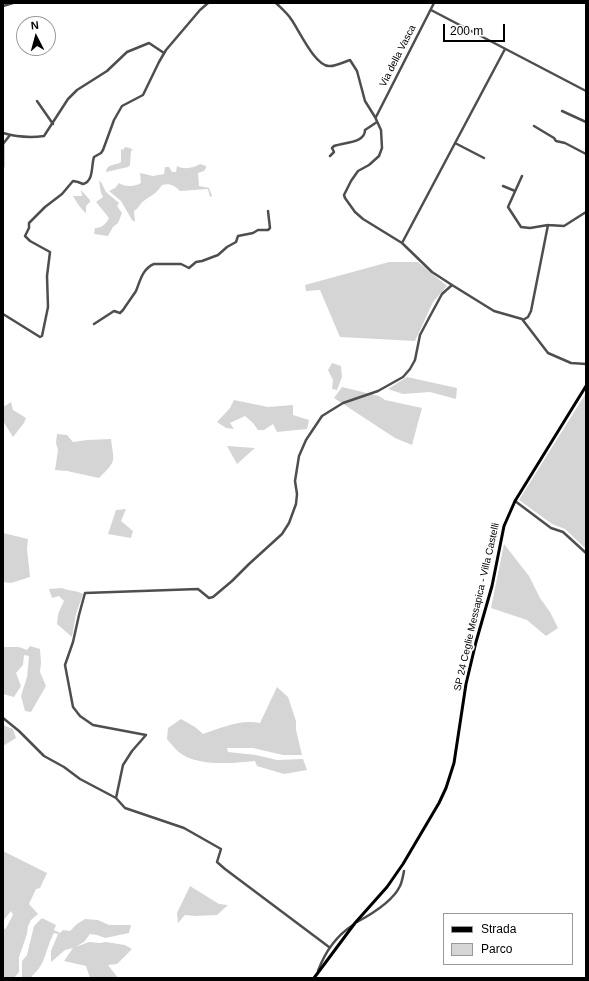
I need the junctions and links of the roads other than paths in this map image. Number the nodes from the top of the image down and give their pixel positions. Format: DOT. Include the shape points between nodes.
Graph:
graph roads {
  1 [pos="13,3"];
  2 [pos="208,3"];
  3 [pos="276,3"];
  4 [pos="434,3"];
  5 [pos="3,6"];
  6 [pos="431,10"];
  7 [pos="505,49"];
  8 [pos="164,53"];
  9 [pos="586,91"];
  10 [pos="37,102"];
  11 [pos="562,111"];
  12 [pos="375,117"];
  13 [pos="377,122"];
  14 [pos="586,122"];
  15 [pos="53,124"];
  16 [pos="534,126"];
  17 [pos="3,133"];
  18 [pos="10,135"];
  19 [pos="455,143"];
  20 [pos="586,154"];
  21 [pos="330,156"];
  22 [pos="484,158"];
  23 [pos="3,167"];
  24 [pos="522,176"];
  25 [pos="503,186"];
  26 [pos="515,191"];
  27 [pos="268,211"];
  28 [pos="586,212"];
  29 [pos="548,225"];
  30 [pos="402,243"];
  31 [pos="452,285"];
  32 [pos="3,314"];
  33 [pos="523,320"];
  34 [pos="94,324"];
  35 [pos="586,364"];
  36 [pos="586,386"];
  37 [pos="515,501"];
  38 [pos="586,553"];
  39 [pos="3,718"];
  40 [pos="116,798"];
  41 [pos="404,871"];
  42 [pos="355,923"];
  43 [pos="329,947"];
  44 [pos="317,974"];
  45 [pos="314,978"];
  1 -- 5 [label="street"];
  2 -- 8 [label="street"];
  3 -- 12 [label="street" via="291,19 315,58 323,65 330,67 350,60 353,63 358,71 365,101"];
  4 -- 6 [label="street, Via della Vasca"];
  6 -- 7 [label="street"];
  6 -- 12 [label="street, Via della Vasca"];
  7 -- 9 [label="street"];
  7 -- 19 [label="street"];
  8 -- 15 [label="street" via="149,43 127,52 107,71 71,95"];
  8 -- 32 [label="street" via="143,95 122,106 103,150 94,157 87,183 73,181 29,223 25,236 50,252 47,276 48,307 42,336"];
  10 -- 15 [label="street"];
  11 -- 14 [label="street"];
  12 -- 13 [label="street"];
  13 -- 21 [label="street" via="365,130 361,139 334,146 333,155"];
  13 -- 30 [label="street" via="382,130 382,148 379,156 358,171 344,195 363,219"];
  15 -- 18 [label="street" via="44,136 25,138"];
  16 -- 20 [label="street" via="556,141"];
  17 -- 18 [label="street"];
  18 -- 23 [label="street" via="3,144"];
  19 -- 22 [label="street"];
  19 -- 30 [label="street"];
  24 -- 26 [label="street"];
  25 -- 26 [label="street"];
  26 -- 29 [label="street" via="508,209 521,227"];
  27 -- 34 [label="street" via="268,230 238,236 236,242 218,255 196,262 189,268 180,264 151,265 123,310 120,313 114,311"];
  28 -- 29 [label="street" via="564,226"];
  29 -- 33 [label="street" via="531,311"];
  30 -- 31 [label="street" via="432,272"];
  31 -- 33 [label="street" via="494,311"];
  31 -- 40 [label="street" via="442,294 428,318 420,334 415,360 403,377 366,396 343,403 322,416 299,456 295,481 296,504 289,523 282,534 213,597 209,598 198,589 85,593 65,665 73,707 80,716 93,725 146,735 123,765"];
  33 -- 35 [label="street" via="548,353 571,363"];
  36 -- 37 [label="main road, SP 24 Ceglie Messapica - Villa Castelli"];
  37 -- 38 [label="street" via="550,528 563,532"];
  37 -- 42 [label="main road, SP 24 Ceglie Messapica - Villa Castelli" via="504,526 492,586 471,663 454,763 446,788 403,864"];
  39 -- 40 [label="street" via="44,756"];
  40 -- 43 [label="street" via="124,808 184,828 221,849 217,862"];
  41 -- 42 [label="street" via="395,894"];
  42 -- 43 [label="street"];
  42 -- 44 [label="main road, SP 24 Ceglie Messapica - Villa Castelli"];
  43 -- 44 [label="street"];
  44 -- 45 [label="main road, SP 24 Ceglie Messapica - Villa Castelli"];
}
